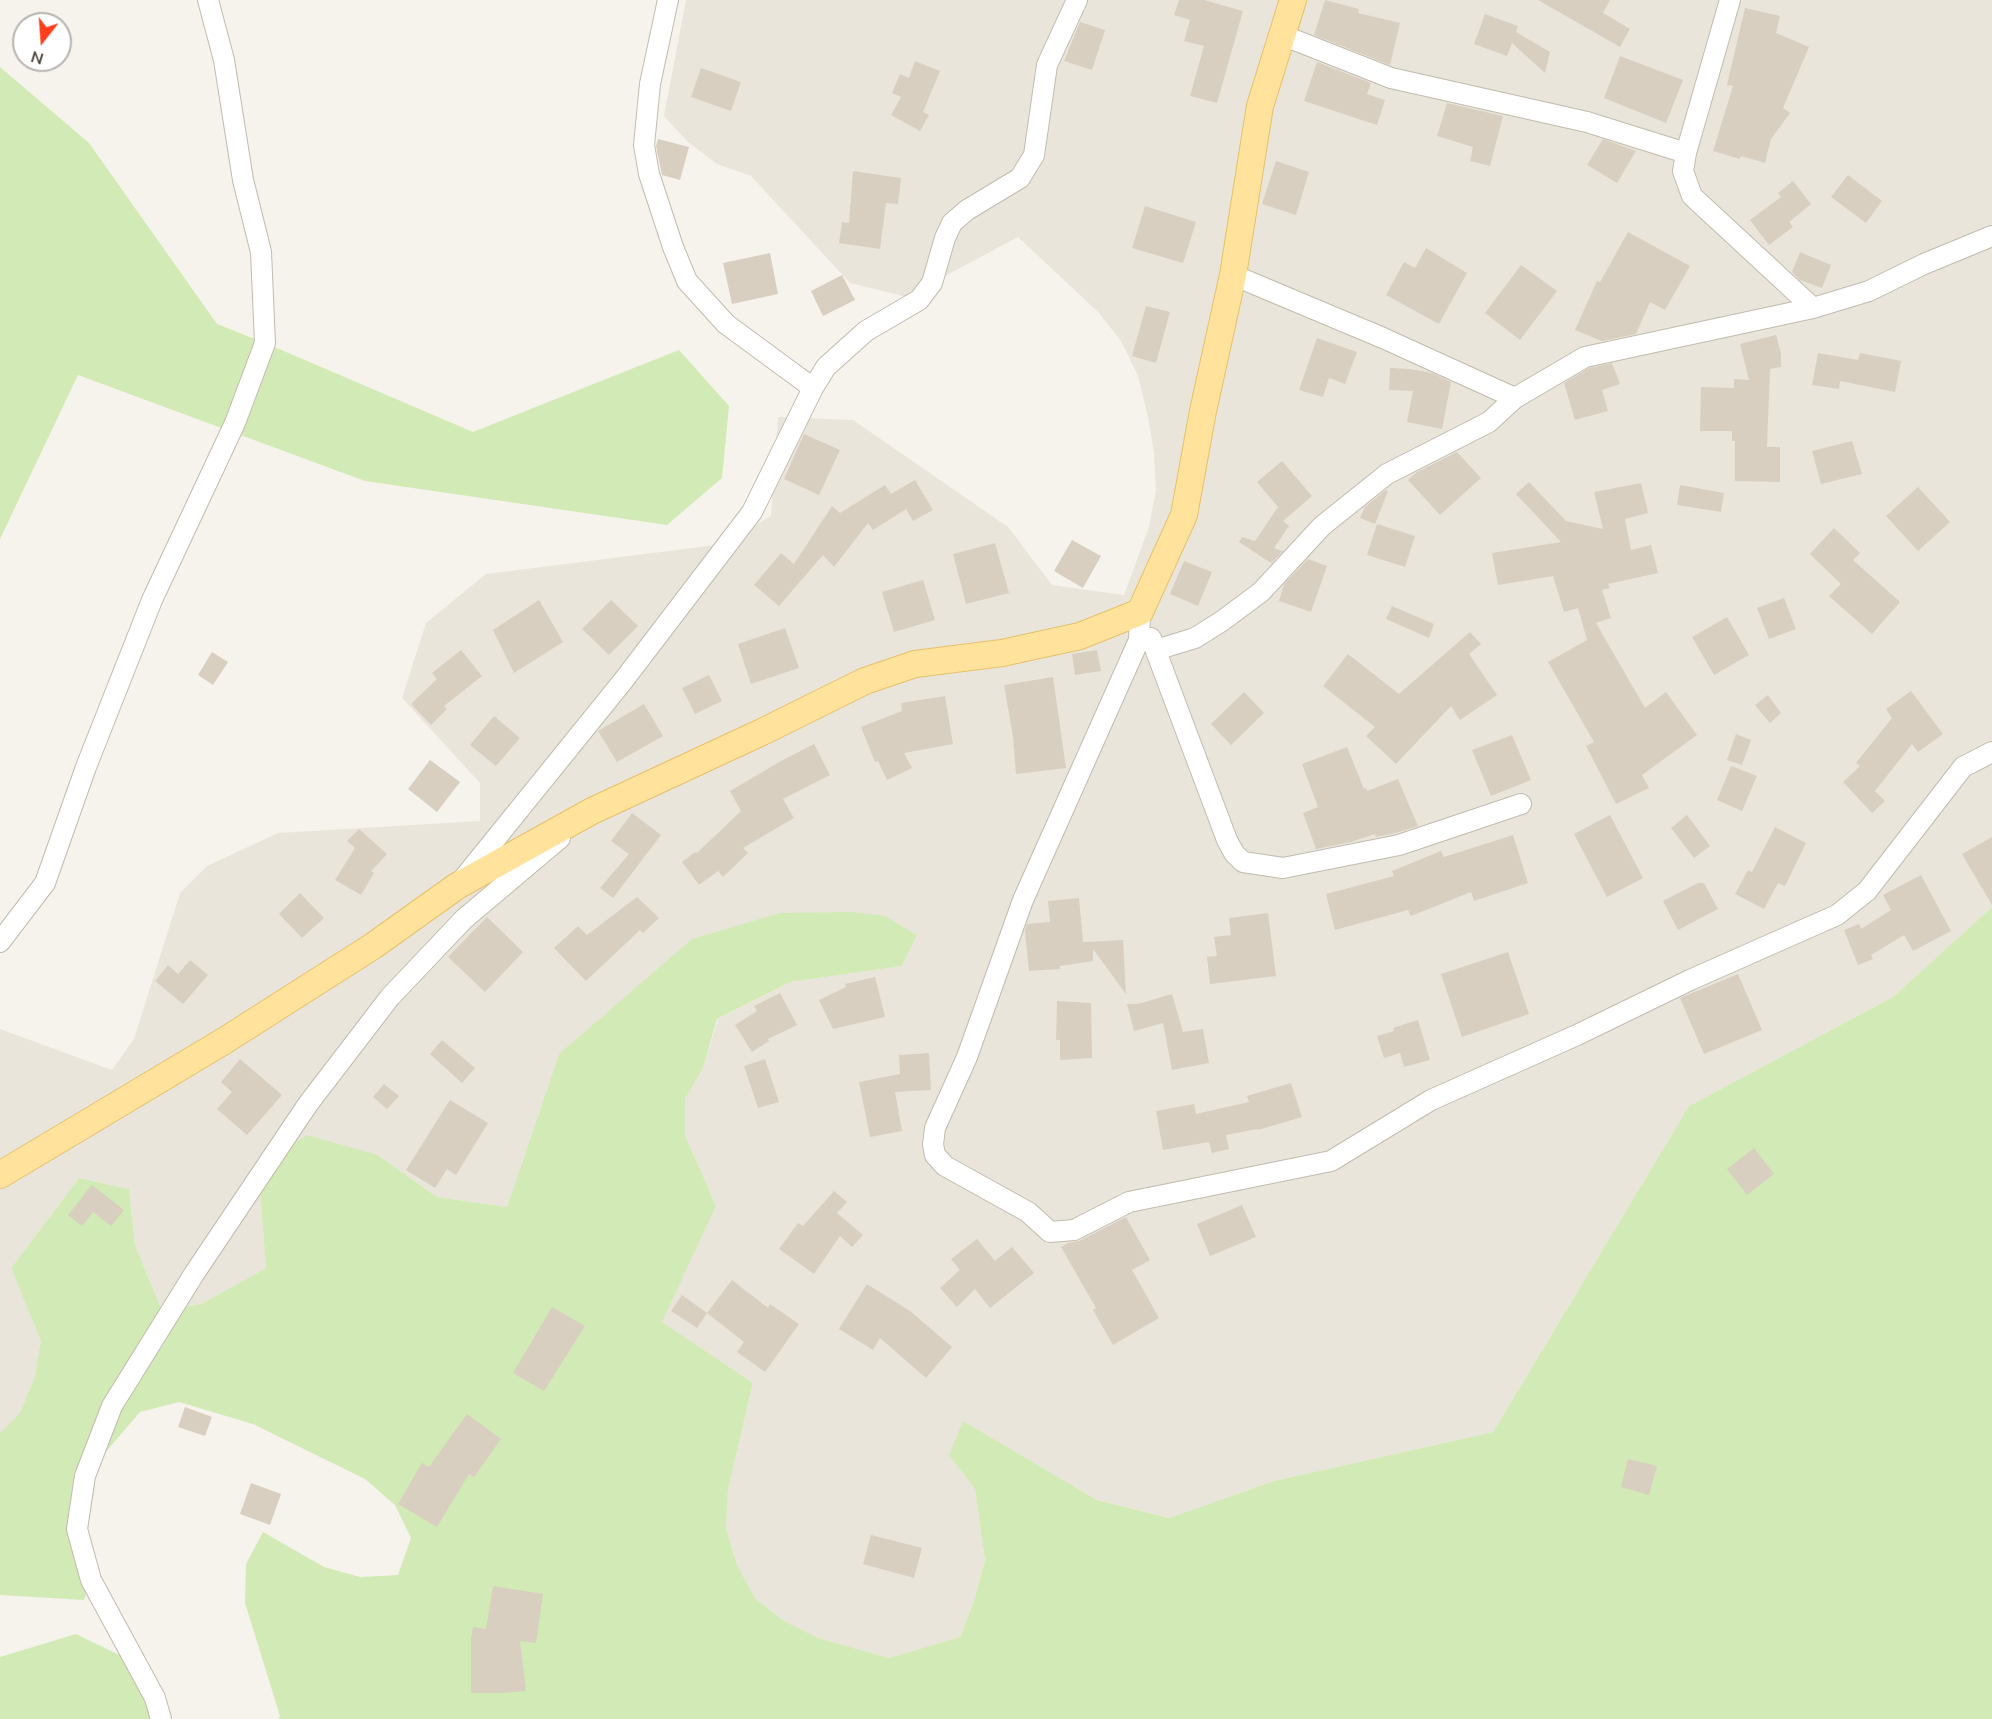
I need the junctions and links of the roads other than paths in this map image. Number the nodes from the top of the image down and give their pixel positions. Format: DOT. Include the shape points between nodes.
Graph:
graph roads {
  1 [pos="208,0"];
  2 [pos="668,0"];
  3 [pos="1077,0"];
  4 [pos="1293,0"];
  5 [pos="1730,0"];
  6 [pos="1282,35"];
  7 [pos="1686,153"];
  8 [pos="1992,236"];
  9 [pos="1233,275"];
  10 [pos="1813,308"];
  11 [pos="813,388"];
  12 [pos="1515,398"];
  13 [pos="1140,612"];
  14 [pos="1156,650"];
  15 [pos="1992,752"];
  16 [pos="1521,804"];
  17 [pos="592,811"];
  18 [pos="457,886"];
  19 [pos="0,942"];
  20 [pos="2,1170"];
  21 [pos="161,1719"];
  1 -- 19 [label="street" via="224,60 243,180 261,252 265,342 235,423 152,600 45,883"];
  2 -- 11 [label="street" via="650,84 644,145 649,174 673,247 687,281 726,324"];
  3 -- 11 [label="street" via="1047,65 1034,155 1020,178 967,210 952,224 932,283 920,300 867,332 826,367"];
  4 -- 6 [label="main road"];
  5 -- 7 [label="street"];
  6 -- 7 [label="street" via="1391,78 1587,123"];
  6 -- 9 [label="main road" via="1260,106"];
  7 -- 10 [label="street" via="1683,171 1692,196"];
  8 -- 10 [label="street" via="1869,291"];
  9 -- 12 [label="street"];
  9 -- 13 [label="main road" via="1184,515"];
  10 -- 12 [label="street" via="1586,357"];
  11 -- 18 [label="street" via="752,512 623,681"];
  12 -- 14 [label="street" via="1490,422 1387,474 1322,526 1261,592 1222,621 1195,638"];
  13 -- 14 [label="street"];
  13 -- 15 [label="street" via="1139,640 1023,900 967,1058 935,1128 935,1155 945,1166 1028,1212 1050,1232 1074,1230 1129,1202 1330,1161 1431,1100 1837,915 1867,891 1963,767"];
  13 -- 17 [label="main road" via="1080,636 915,664 864,681"];
  14 -- 16 [label="street" via="1227,840 1243,862 1283,868 1399,845"];
  17 -- 18 [label="main road"];
  17 -- 21 [label="street" via="464,919 390,997 308,1104 194,1274 112,1406 85,1476 77,1529 91,1580 154,1698"];
  18 -- 20 [label="main road" via="373,946 254,1022"];
}
